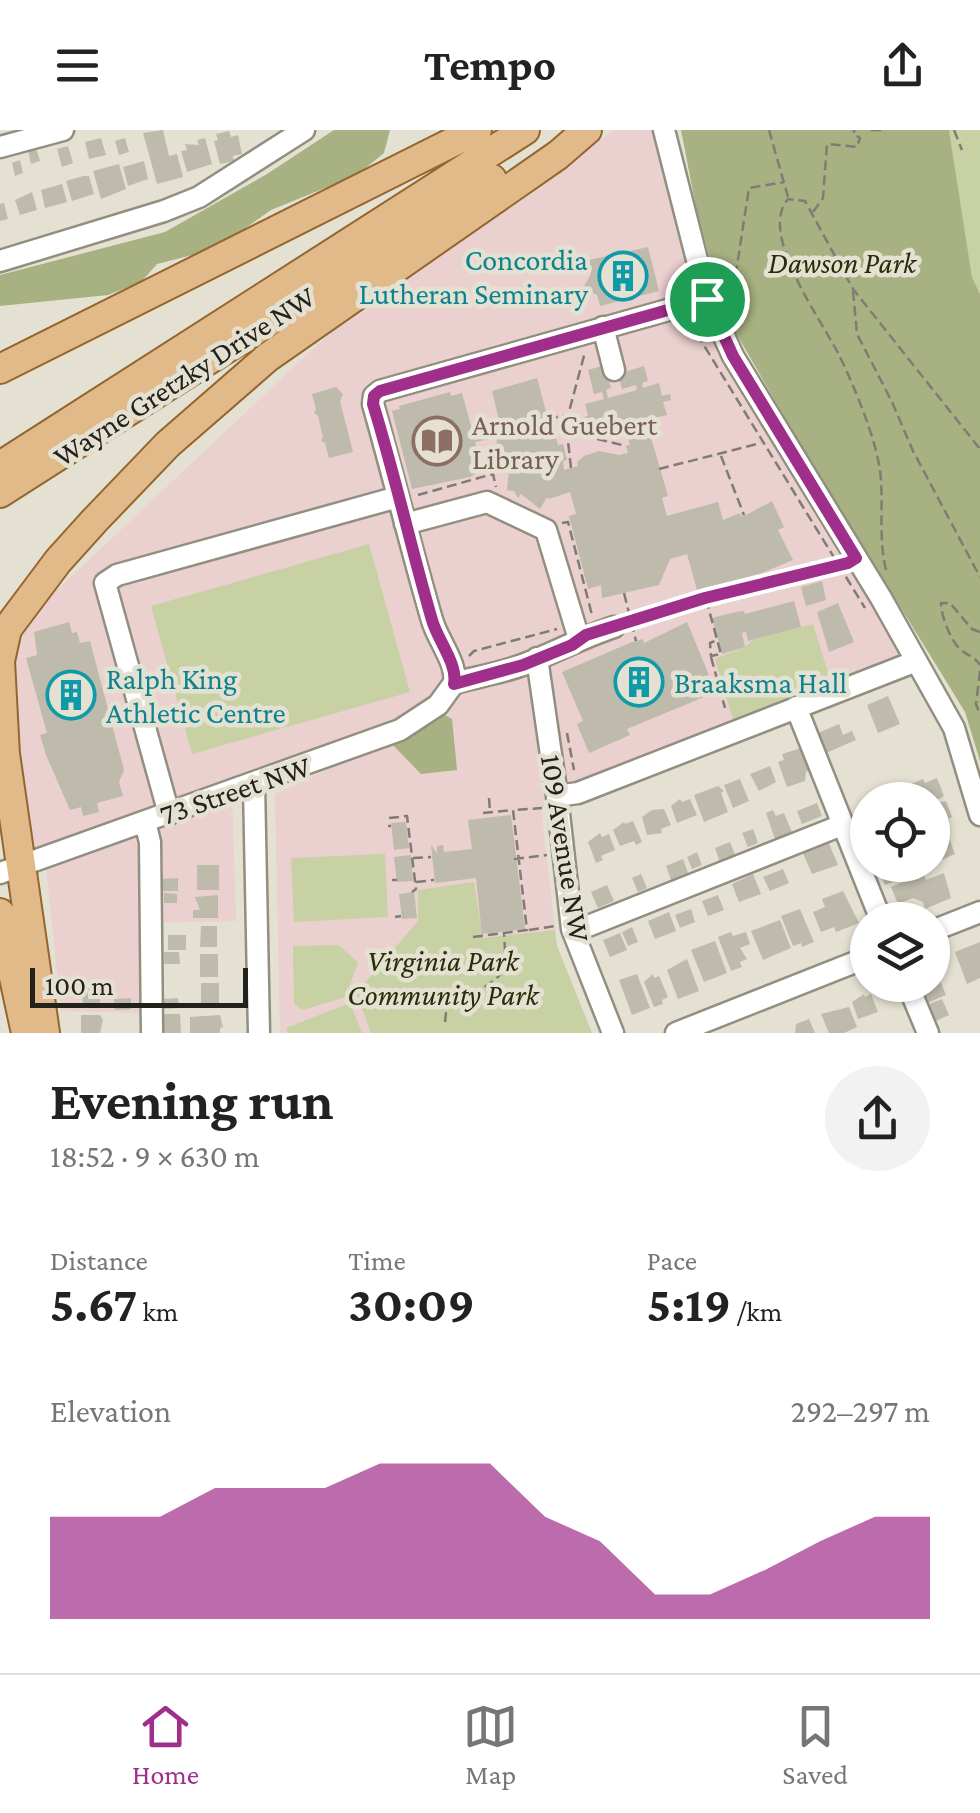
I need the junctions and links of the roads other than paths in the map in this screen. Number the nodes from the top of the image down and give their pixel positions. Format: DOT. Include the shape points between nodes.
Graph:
graph roads {
  1 [pos="63,130"];
  2 [pos="304,130"];
  3 [pos="477,130"];
  4 [pos="526,130"];
  5 [pos="570,130"];
  6 [pos="587,130"];
  7 [pos="664,130"];
  8 [pos="0,147"];
  9 [pos="0,261"];
  10 [pos="707,299"];
  11 [pos="597,328"];
  12 [pos="45,346"];
  13 [pos="0,358"];
  14 [pos="0,369"];
  15 [pos="614,370"];
  16 [pos="0,466"];
  17 [pos="0,493"];
  18 [pos="398,497"];
  19 [pos="405,524"];
  20 [pos="58,560"];
  21 [pos="0,604"];
  22 [pos="614,627"];
  23 [pos="576,632"];
  24 [pos="537,658"];
  25 [pos="914,662"];
  26 [pos="454,676"];
  27 [pos="796,707"];
  28 [pos="0,724"];
  29 [pos="5,755"];
  30 [pos="254,784"];
  31 [pos="558,801"];
  32 [pos="169,814"];
  33 [pos="980,816"];
  34 [pos="145,822"];
  35 [pos="842,825"];
  36 [pos="11,869"];
  37 [pos="874,902"];
  38 [pos="980,912"];
  39 [pos="0,913"];
  40 [pos="950,923"];
  41 [pos="564,929"];
  42 [pos="850,963"];
  43 [pos="915,1002"];
  44 [pos="26,1033"];
  45 [pos="45,1033"];
  46 [pos="152,1033"];
  47 [pos="260,1033"];
  48 [pos="613,1033"];
  49 [pos="676,1033"];
  50 [pos="928,1033"];
  1 -- 8 [label="street"];
  2 -- 9 [label="street" via="199,197"];
  3 -- 12 [label="main road"];
  4 -- 16 [label="main road, Wayne Gretzky Drive NW"];
  5 -- 17 [label="main road, Wayne Gretzky Drive NW"];
  6 -- 20 [label="main road" via="268,357 168,444"];
  7 -- 10 [label="street"];
  10 -- 11 [label="street"];
  10 -- 25 [label="street" via="733,356"];
  11 -- 15 [label="street"];
  11 -- 18 [label="street" via="374,396"];
  12 -- 13 [label="main road"];
  12 -- 14 [label="main road"];
  18 -- 19 [label="street"];
  18 -- 32 [label="street" via="105,583"];
  19 -- 23 [label="street" via="487,502 546,530"];
  19 -- 26 [label="street"];
  20 -- 21 [label="main road"];
  20 -- 29 [label="main road" via="17,612 2,646"];
  22 -- 23 [label="street"];
  23 -- 24 [label="street" via="572,645"];
  24 -- 26 [label="street"];
  24 -- 31 [label="street, 109 Avenue NW"];
  25 -- 27 [label="street"];
  25 -- 33 [label="street" via="954,728"];
  26 -- 30 [label="street, 73 Street NW" via="438,705 400,730"];
  27 -- 31 [label="street"];
  27 -- 35 [label="street"];
  28 -- 29 [label="main road"];
  29 -- 36 [label="main road"];
  30 -- 32 [label="street, 73 Street NW"];
  30 -- 47 [label="street"];
  31 -- 41 [label="street, 109 Avenue NW"];
  32 -- 34 [label="street, 73 Street NW"];
  34 -- 36 [label="street, 73 Street NW"];
  34 -- 46 [label="street"];
  35 -- 37 [label="street"];
  35 -- 41 [label="street"];
  36 -- 45 [label="main road"];
  38 -- 40 [label="street"];
  39 -- 44 [label="main road"];
  41 -- 48 [label="street, 109 Avenue NW"];
  42 -- 49 [label="street"];
  43 -- 50 [label="street"];
}
